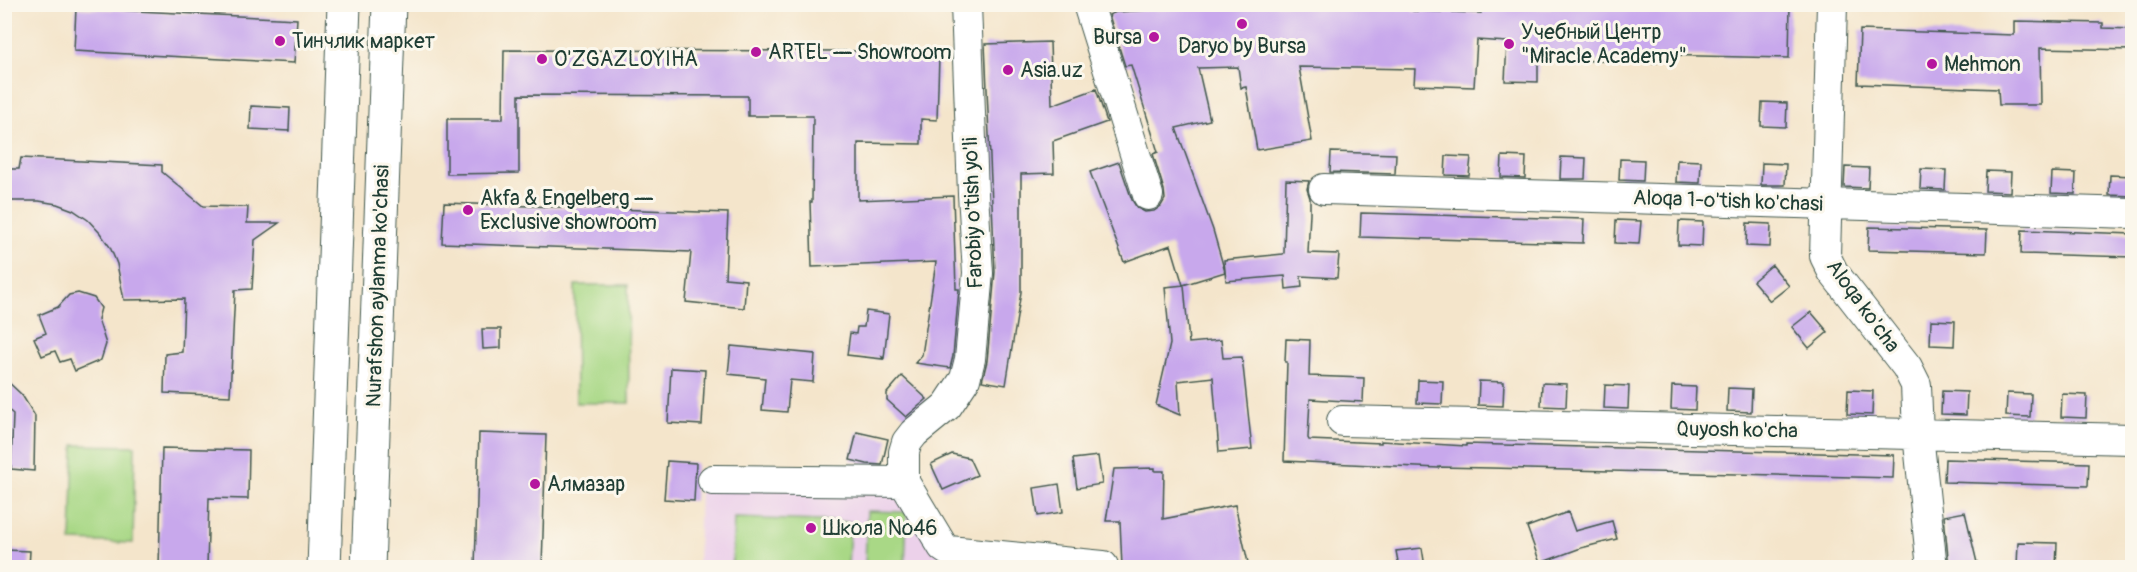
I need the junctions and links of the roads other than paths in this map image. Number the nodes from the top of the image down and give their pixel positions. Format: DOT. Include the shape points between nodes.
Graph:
graph roads {
  1 [pos="344,4"];
  2 [pos="389,4"];
  3 [pos="966,4"];
  4 [pos="1088,4"];
  5 [pos="1832,4"];
  6 [pos="1324,189"];
  7 [pos="1148,195"];
  8 [pos="1827,204"];
  9 [pos="2133,213"];
  10 [pos="334,320"];
  11 [pos="377,323"];
  12 [pos="1342,421"];
  13 [pos="1918,434"];
  14 [pos="2133,439"];
  15 [pos="714,480"];
  16 [pos="904,482"];
  17 [pos="326,486"];
  18 [pos="371,488"];
  19 [pos="1103,566"];
  20 [pos="324,567"];
  21 [pos="368,567"];
  22 [pos="1932,567"];
  1 -- 10 [label="main road, Nurafshon aylanma ko'chasi"];
  2 -- 11 [label="main road, Nurafshon aylanma ko'chasi"];
  3 -- 16 [label="street, Farobiy o'tish yo'li" via="978,273 970,359 965,379 947,406 907,442"];
  4 -- 7 [label="street"];
  5 -- 8 [label="street, Aloqa ko'cha"];
  6 -- 8 [label="street, Aloqa 1-o'tish ko'chasi"];
  8 -- 9 [label="street, Aloqa 1-o'tish ko'chasi"];
  8 -- 13 [label="street, Aloqa ko'cha" via="1825,256 1833,272 1907,367 1916,386"];
  10 -- 11 [label="main road" via="343,331 356,335"];
  10 -- 17 [label="main road, Nurafshon aylanma ko'chasi"];
  11 -- 18 [label="main road, Nurafshon aylanma ko'chasi"];
  12 -- 13 [label="street, Quyosh ko'cha"];
  13 -- 14 [label="street, Quyosh ko'cha"];
  13 -- 22 [label="street, Aloqa ko'cha"];
  15 -- 16 [label="street"];
  16 -- 19 [label="street" via="949,551"];
  17 -- 18 [label="main road"];
  17 -- 20 [label="main road, Nurafshon aylanma ko'chasi"];
  18 -- 21 [label="main road, Nurafshon aylanma ko'chasi"];
}
